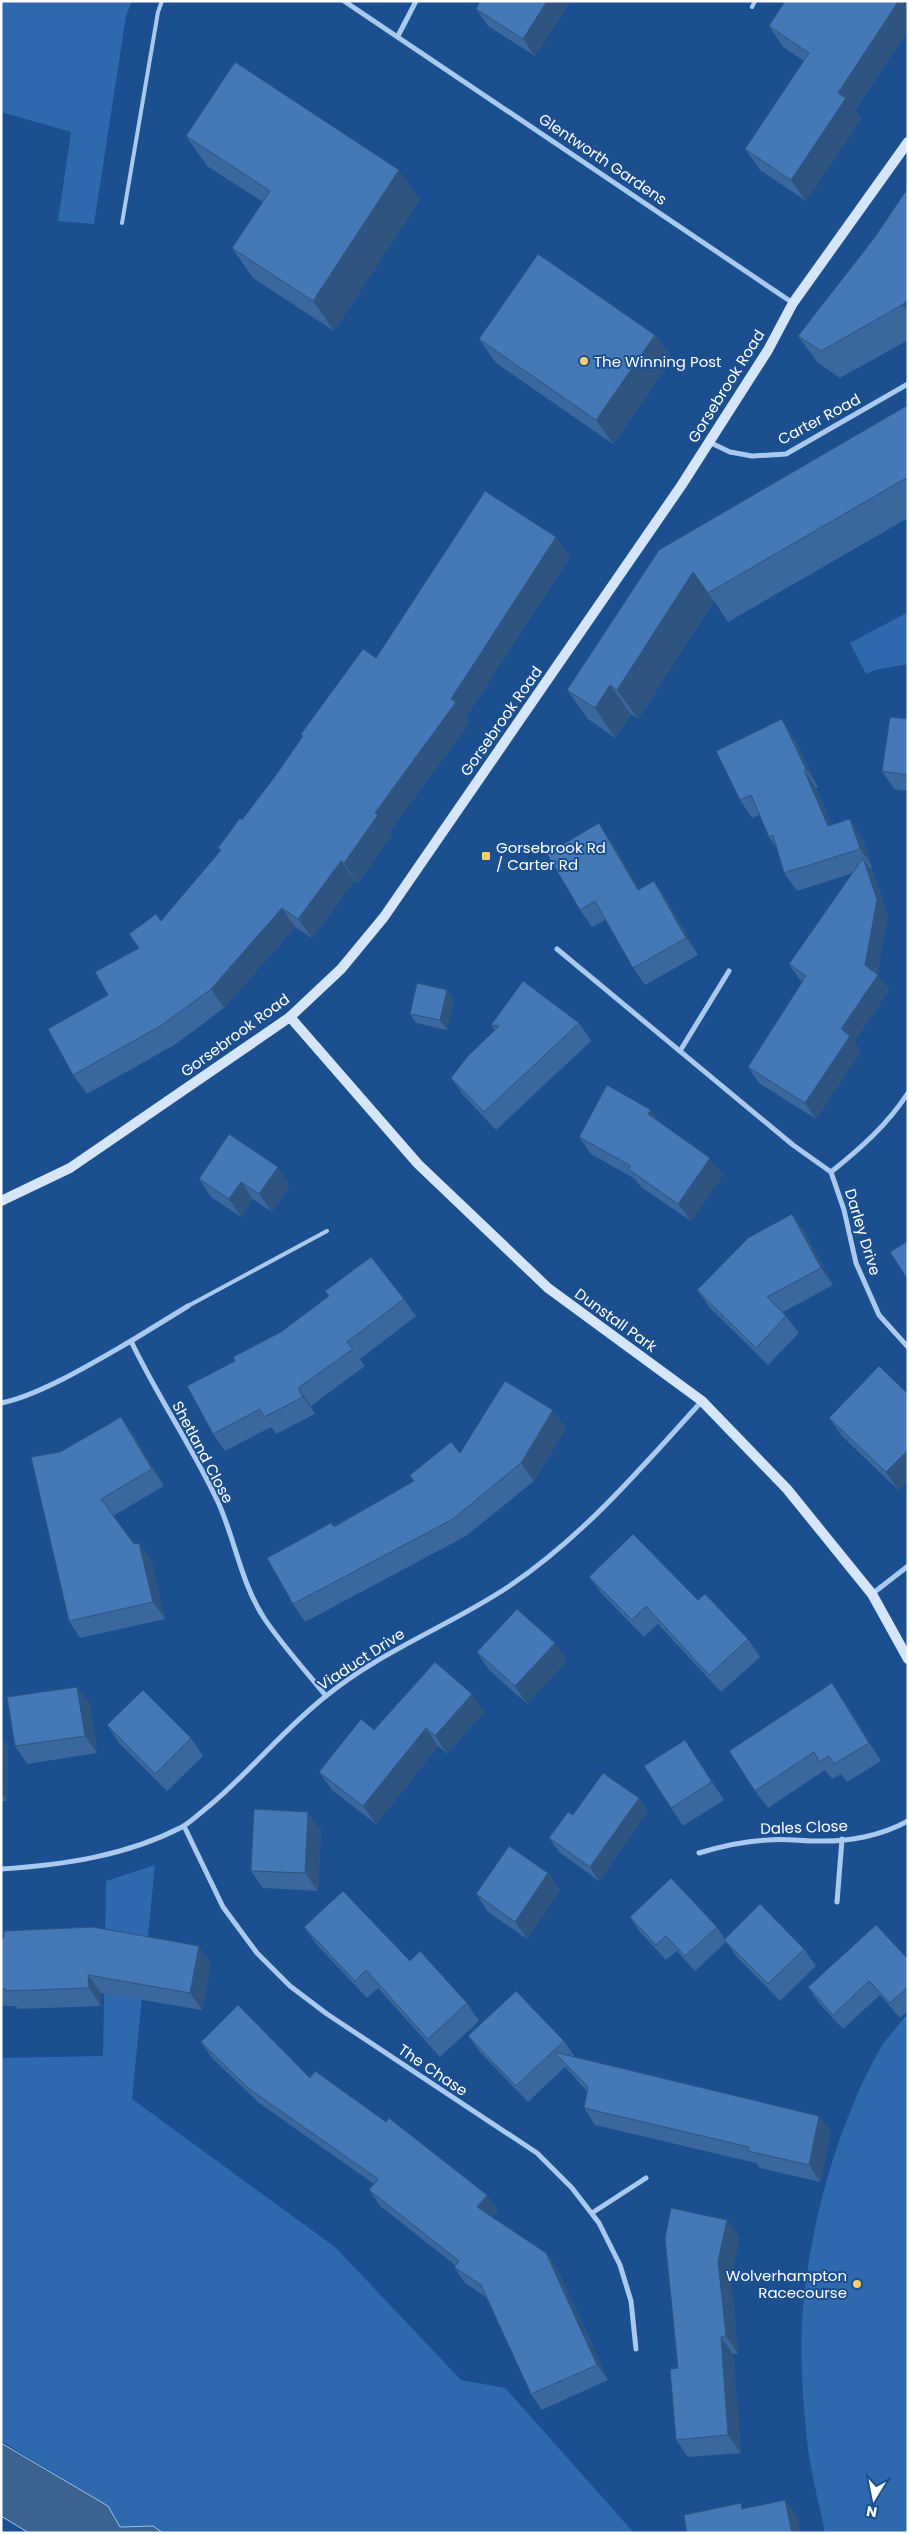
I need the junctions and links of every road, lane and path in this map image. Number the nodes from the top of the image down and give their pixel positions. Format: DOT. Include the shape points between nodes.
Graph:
graph roads {
  1 [pos="162,1"];
  2 [pos="344,1"];
  3 [pos="416,1"];
  4 [pos="755,1"];
  5 [pos="752,7"];
  6 [pos="398,36"];
  7 [pos="908,142"];
  8 [pos="122,223"];
  9 [pos="793,303"];
  10 [pos="908,384"];
  11 [pos="709,442"];
  12 [pos="557,949"];
  13 [pos="729,971"];
  14 [pos="290,1017"];
  15 [pos="680,1051"];
  16 [pos="908,1093"];
  17 [pos="831,1172"];
  18 [pos="1,1201"];
  19 [pos="327,1231"];
  20 [pos="188,1306"];
  21 [pos="131,1341"];
  22 [pos="908,1347"];
  23 [pos="702,1401"];
  24 [pos="1,1403"];
  25 [pos="908,1566"];
  26 [pos="872,1594"];
  27 [pos="908,1659"];
  28 [pos="326,1696"];
  29 [pos="908,1821"];
  30 [pos="184,1826"];
  31 [pos="842,1839"];
  32 [pos="699,1853"];
  33 [pos="1,1868"];
  34 [pos="837,1902"];
  35 [pos="646,2178"];
  36 [pos="592,2213"];
  37 [pos="636,2349"];
  1 -- 8 [label="lane"];
  2 -- 6 [label="street, Glentworth Gardens"];
  3 -- 6 [label="street"];
  4 -- 5 [label="lane"];
  6 -- 9 [label="street, Glentworth Gardens"];
  7 -- 9 [label="street, Gorsebrook Road"];
  9 -- 11 [label="street, Gorsebrook Road" via="768,350"];
  10 -- 11 [label="street, Carter Road" via="786,454 752,456 730,452"];
  11 -- 14 [label="street, Gorsebrook Road" via="384,917 341,970"];
  12 -- 15 [label="street"];
  13 -- 15 [label="street"];
  14 -- 18 [label="street, Gorsebrook Road" via="70,1168"];
  14 -- 23 [label="street, Dunstall Park" via="418,1164 548,1288"];
  15 -- 17 [label="street" via="793,1146"];
  16 -- 17 [label="street" via="894,1115 865,1145"];
  17 -- 22 [label="street, Darley Drive" via="856,1263 879,1315"];
  19 -- 20 [label="lane"];
  20 -- 21 [label="street"];
  21 -- 24 [label="street" via="78,1371"];
  21 -- 28 [label="street, Shetland Close" via="149,1380 218,1503 242,1571 263,1617"];
  23 -- 26 [label="street, Dunstall Park" via="787,1489"];
  23 -- 28 [label="street, Viaduct Drive" via="626,1485 557,1550 508,1587 390,1652"];
  25 -- 26 [label="street"];
  26 -- 27 [label="street, Dunstall Park"];
  28 -- 30 [label="street, Viaduct Drive" via="225,1792"];
  29 -- 31 [label="street, Dales Close" via="892,1830"];
  30 -- 33 [label="street, Viaduct Drive" via="137,1847 51,1866"];
  30 -- 36 [label="street, The Chase" via="223,1907 257,1953 290,1986 536,2153"];
  31 -- 32 [label="street, Dales Close" via="821,1842 769,1839 734,1843"];
  31 -- 34 [label="street"];
  35 -- 36 [label="street"];
  36 -- 37 [label="street, The Chase" via="620,2264 632,2301"];
}
